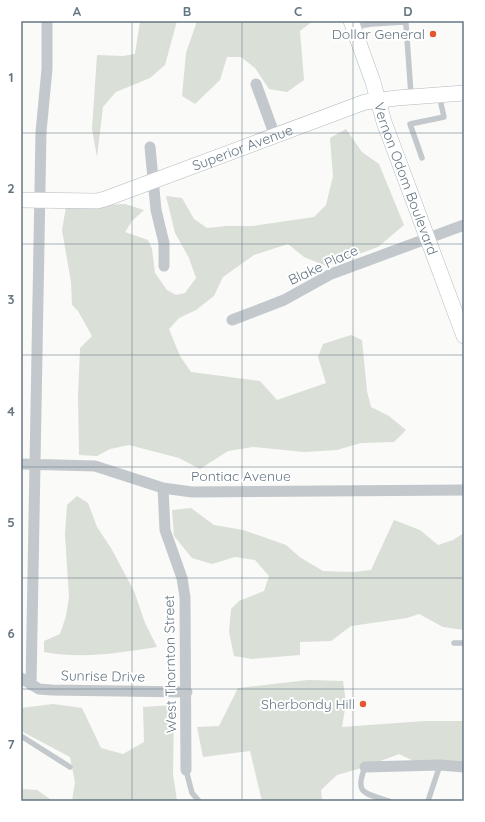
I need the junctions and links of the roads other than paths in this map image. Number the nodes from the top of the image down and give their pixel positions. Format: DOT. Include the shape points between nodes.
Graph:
graph roads {
  1 [pos="47,21"];
  2 [pos="352,24"];
  3 [pos="256,84"];
  4 [pos="464,93"];
  5 [pos="439,95"];
  6 [pos="411,97"];
  7 [pos="378,100"];
  8 [pos="275,136"];
  9 [pos="150,146"];
  10 [pos="422,158"];
  11 [pos="155,181"];
  12 [pos="21,200"];
  13 [pos="40,200"];
  14 [pos="464,225"];
  15 [pos="427,238"];
  16 [pos="164,266"];
  17 [pos="232,320"];
  18 [pos="464,336"];
  19 [pos="21,464"];
  20 [pos="35,465"];
  21 [pos="163,488"];
  22 [pos="464,490"];
  23 [pos="454,643"];
  24 [pos="464,643"];
  25 [pos="21,678"];
  26 [pos="31,685"];
  27 [pos="187,692"];
  28 [pos="21,736"];
  29 [pos="440,765"];
  30 [pos="70,767"];
  31 [pos="365,767"];
  32 [pos="464,767"];
  33 [pos="186,770"];
  34 [pos="199,801"];
  35 [pos="389,801"];
  36 [pos="428,801"];
  1 -- 13 [label="street"];
  2 -- 6 [label="lane" via="406,24"];
  2 -- 7 [label="street, Vernon Odom Boulevard"];
  3 -- 8 [label="street"];
  4 -- 5 [label="street, Superior Avenue"];
  5 -- 6 [label="street, Superior Avenue"];
  5 -- 10 [label="lane" via="444,117 410,124"];
  6 -- 7 [label="street, Superior Avenue"];
  7 -- 8 [label="street, Superior Avenue"];
  7 -- 15 [label="street, Vernon Odom Boulevard"];
  8 -- 11 [label="street, Superior Avenue"];
  9 -- 11 [label="street"];
  11 -- 13 [label="street, Superior Avenue" via="97,201"];
  11 -- 16 [label="street" via="156,210 164,243"];
  12 -- 13 [label="street, Superior Avenue"];
  13 -- 20 [label="street"];
  14 -- 15 [label="street, Blake Place"];
  15 -- 17 [label="street, Blake Place" via="331,274 284,300"];
  15 -- 18 [label="street, Vernon Odom Boulevard"];
  19 -- 20 [label="street, Pontiac Avenue"];
  20 -- 21 [label="street, Pontiac Avenue" via="94,466"];
  20 -- 26 [label="street"];
  21 -- 22 [label="street, Pontiac Avenue" via="192,492"];
  21 -- 27 [label="street, West Thornton Street" via="165,530 182,578 185,597"];
  23 -- 24 [label="lane"];
  25 -- 26 [label="street, Sunrise Drive"];
  26 -- 27 [label="street, Sunrise Drive" via="39,689 52,690"];
  27 -- 33 [label="street, West Thornton Street"];
  28 -- 30 [label="lane"];
  29 -- 31 [label="street"];
  29 -- 32 [label="street"];
  29 -- 36 [label="lane"];
  31 -- 35 [label="lane" via="360,780 364,792"];
  33 -- 34 [label="lane" via="192,793"];
}
